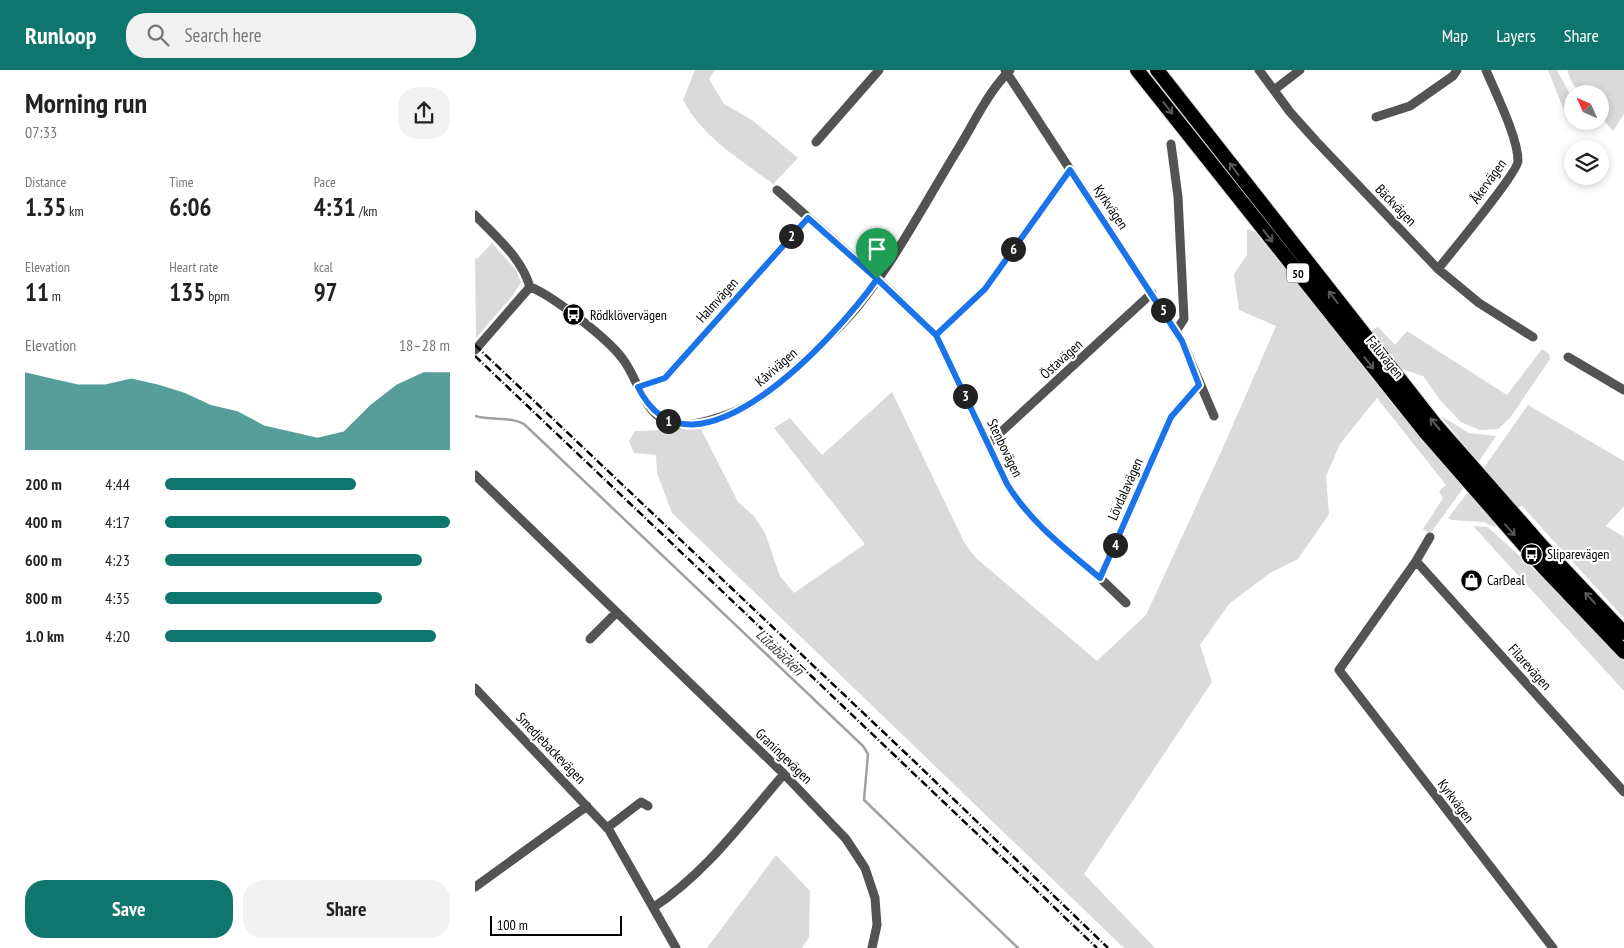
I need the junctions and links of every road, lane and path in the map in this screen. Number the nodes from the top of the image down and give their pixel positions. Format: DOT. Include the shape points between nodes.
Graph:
graph roads {
  1 [pos="879,70"];
  2 [pos="1137,70"];
  3 [pos="1157,70"];
  4 [pos="1259,70"];
  5 [pos="1300,70"];
  6 [pos="1457,70"];
  7 [pos="1486,70"];
  8 [pos="1007,71"];
  9 [pos="1274,90"];
  10 [pos="1376,118"];
  11 [pos="815,142"];
  12 [pos="1171,144"];
  13 [pos="1070,170"];
  14 [pos="777,190"];
  15 [pos="475,216"];
  16 [pos="808,218"];
  17 [pos="1439,269"];
  18 [pos="877,279"];
  19 [pos="530,287"];
  20 [pos="1152,294"];
  21 [pos="1176,331"];
  22 [pos="936,335"];
  23 [pos="1533,337"];
  24 [pos="475,350"];
  25 [pos="1568,357"];
  26 [pos="1199,385"];
  27 [pos="638,387"];
  28 [pos="1623,388"];
  29 [pos="1214,416"];
  30 [pos="987,444"];
  31 [pos="475,474"];
  32 [pos="1430,537"];
  33 [pos="1416,561"];
  34 [pos="1100,578"];
  35 [pos="1126,603"];
  36 [pos="617,613"];
  37 [pos="1624,633"];
  38 [pos="590,639"];
  39 [pos="1624,652"];
  40 [pos="475,688"];
  41 [pos="784,774"];
  42 [pos="1624,792"];
  43 [pos="587,806"];
  44 [pos="648,806"];
  45 [pos="607,828"];
  46 [pos="475,887"];
  47 [pos="654,907"];
  48 [pos="676,948"];
  49 [pos="872,948"];
  50 [pos="1553,948"];
  1 -- 11 [label="street"];
  2 -- 39 [label="highway, Faluvägen / 50, one-way" via="1375,371 1477,494"];
  37 -- 3 [label="highway, Faluvägen / 50, one-way" via="1467,461 1349,317"];
  4 -- 9 [label="street, Bäckvägen"];
  5 -- 9 [label="street"];
  6 -- 10 [label="street" via="1410,106"];
  7 -- 17 [label="street, Åkervägen" via="1506,118 1518,161 1516,169"];
  8 -- 13 [label="street, Kyrkvägen"];
  8 -- 18 [label="street, Kåvivägen"];
  9 -- 17 [label="street, Bäckvägen" via="1316,141"];
  12 -- 21 [label="street" via="1178,197 1184,319"];
  13 -- 20 [label="street, Kyrkvägen"];
  13 -- 22 [label="street" via="985,289"];
  14 -- 16 [label="street, Stenbovägen"];
  15 -- 19 [label="street" via="518,261 526,272"];
  16 -- 18 [label="street, Stenbovägen"];
  16 -- 27 [label="street, Halmvägen" via="665,378"];
  17 -- 23 [label="street, Bäckvägen" via="1479,303"];
  18 -- 22 [label="street, Stenbovägen"];
  18 -- 27 [label="street, Kåvivägen" via="859,306 785,379 751,405 736,412 701,422 675,424 654,412"];
  19 -- 24 [label="street"];
  19 -- 27 [label="street, Kåvivägen" via="554,298 618,353"];
  20 -- 21 [label="street, Kyrkvägen"];
  20 -- 30 [label="street, Östavägen"];
  21 -- 26 [label="street, Kyrkvägen"];
  22 -- 30 [label="street, Stenbovägen"];
  25 -- 28 [label="street"];
  26 -- 29 [label="street, Kyrkvägen"];
  26 -- 34 [label="street, Lövdalavägen" via="1171,417"];
  30 -- 34 [label="street, Stenbovägen" via="1007,484 1027,513"];
  31 -- 36 [label="street, Graningevägen"];
  32 -- 33 [label="street"];
  33 -- 42 [label="street, Filarevägen"];
  33 -- 50 [label="street, Kyrkvägen" via="1339,670"];
  34 -- 35 [label="street"];
  36 -- 38 [label="street"];
  36 -- 41 [label="street, Graningevägen"];
  40 -- 43 [label="street, Smedjebackevägen"];
  41 -- 47 [label="street" via="709,862"];
  41 -- 49 [label="street, Graningevägen" via="846,839 865,868 875,898 877,925"];
  43 -- 45 [label="street, Smedjebackevägen"];
  43 -- 46 [label="street"];
  44 -- 45 [label="street" via="641,802"];
  45 -- 47 [label="street, Smedjebackevägen"];
  47 -- 48 [label="street"];
}
